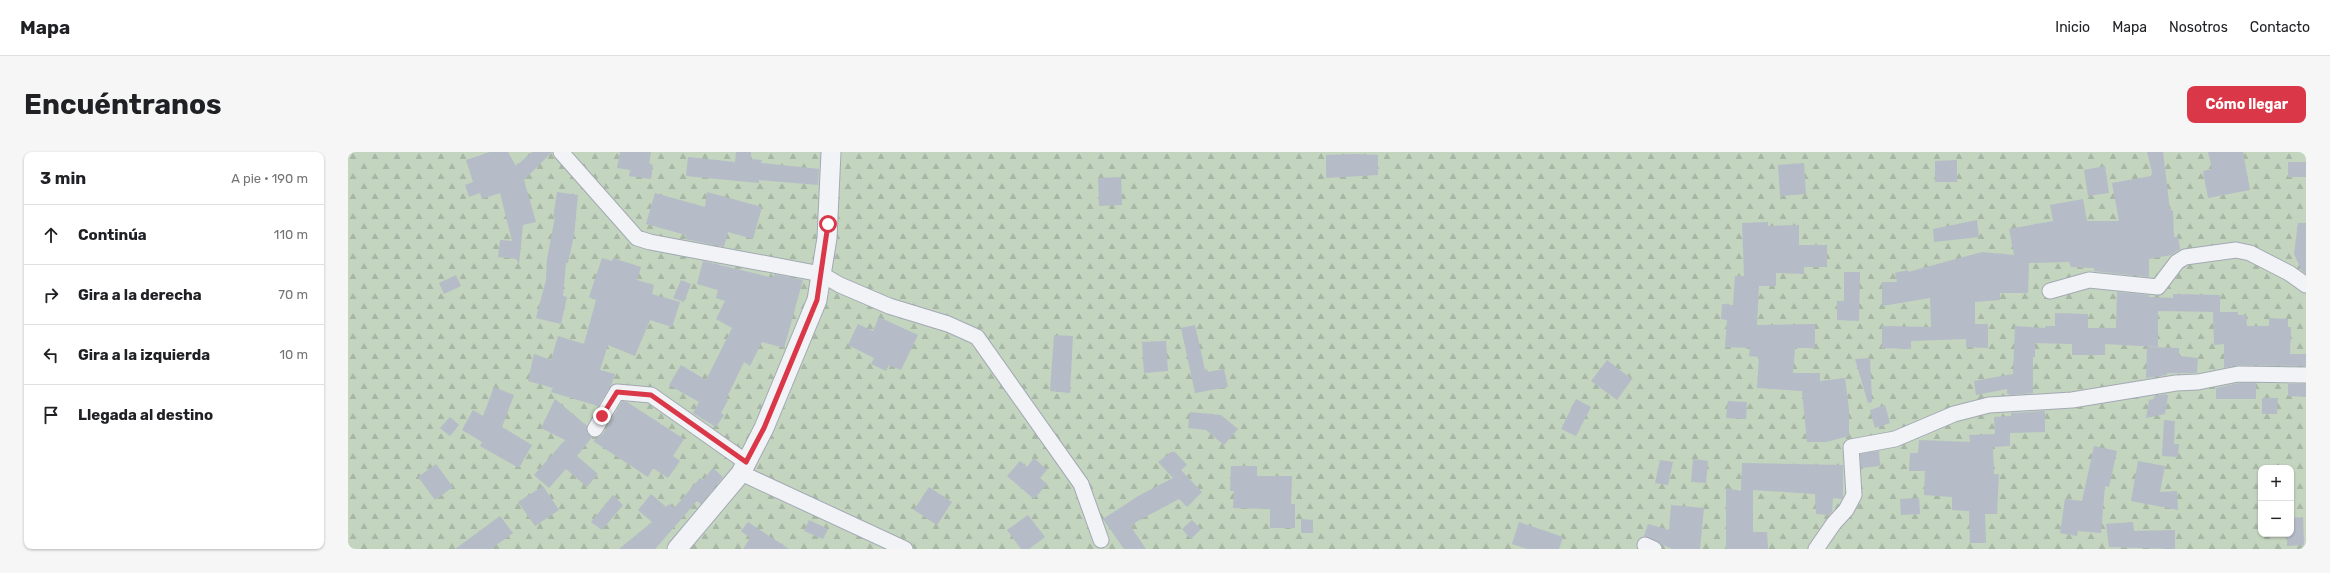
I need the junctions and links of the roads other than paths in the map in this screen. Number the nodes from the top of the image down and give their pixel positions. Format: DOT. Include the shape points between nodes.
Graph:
graph roads {
  1 [pos="561,152"];
  2 [pos="831,152"];
  3 [pos="821,274"];
  4 [pos="2306,284"];
  5 [pos="2050,291"];
  6 [pos="2306,374"];
  7 [pos="595,429"];
  8 [pos="744,468"];
  9 [pos="1101,540"];
  10 [pos="677,549"];
  11 [pos="905,549"];
  12 [pos="1816,549"];
  1 -- 3 [label="street" via="638,238"];
  2 -- 3 [label="street" via="827,238"];
  3 -- 8 [label="street" via="817,300 764,428"];
  3 -- 9 [label="street" via="889,306 948,324 977,337 1081,484"];
  4 -- 5 [label="street" via="2250,254 2236,250 2185,257 2177,262 2158,287 2089,280"];
  6 -- 12 [label="street" via="2238,374 2072,400 1989,405 1954,414 1895,439 1851,447 1854,495 1846,510"];
  7 -- 8 [label="street" via="617,392 651,395"];
  8 -- 10 [label="street"];
  8 -- 11 [label="street"];
}
